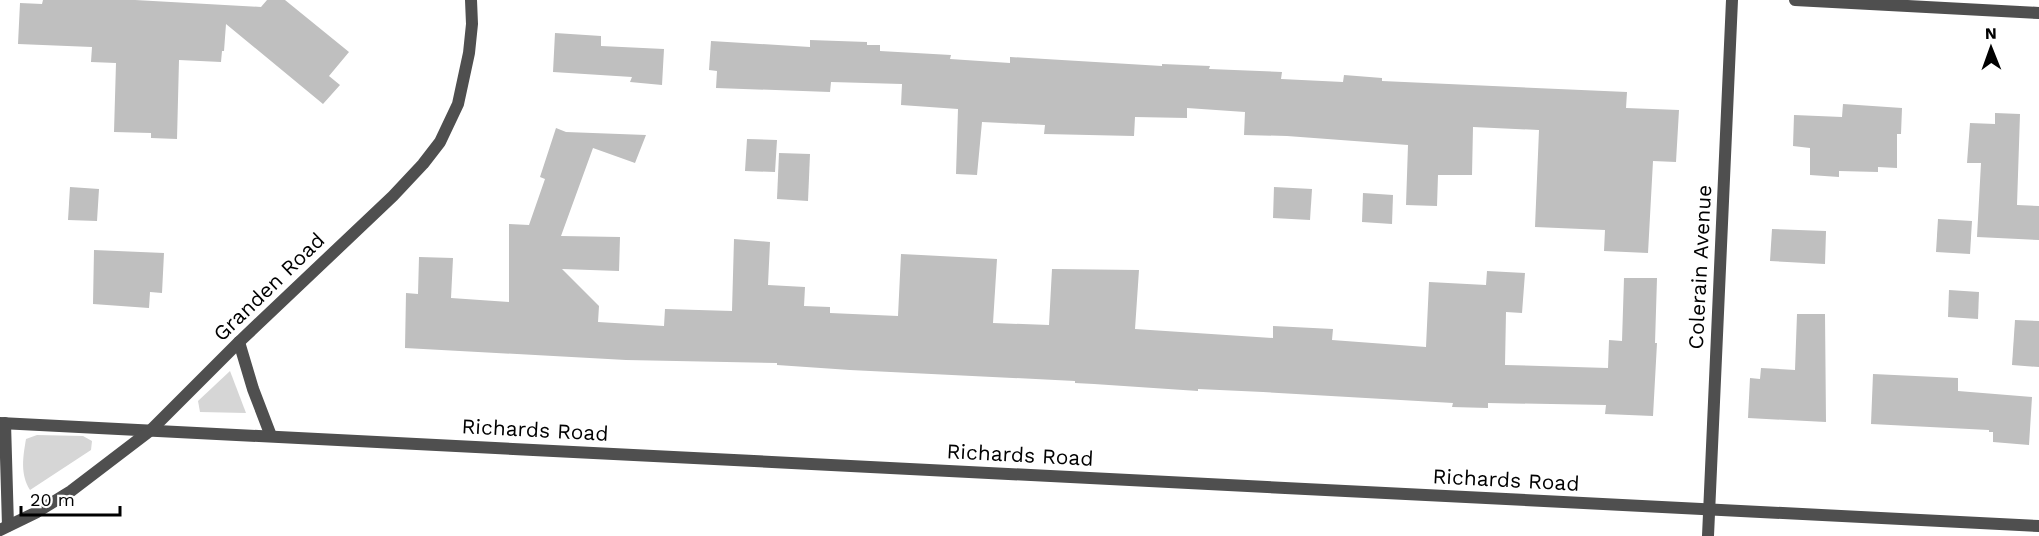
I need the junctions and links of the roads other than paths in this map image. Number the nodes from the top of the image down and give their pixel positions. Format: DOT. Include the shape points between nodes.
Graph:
graph roads {
  1 [pos="1732,0"];
  2 [pos="1795,0"];
  3 [pos="473,2"];
  4 [pos="2039,13"];
  5 [pos="239,342"];
  6 [pos="3,423"];
  7 [pos="151,430"];
  8 [pos="271,436"];
  9 [pos="1710,510"];
  10 [pos="2039,526"];
  11 [pos="4,528"];
  12 [pos="1708,536"];
  1 -- 9 [label="street, Colerain Avenue"];
  2 -- 4 [label="street"];
  3 -- 5 [label="street, Granden Road" via="464,81 440,142 393,196"];
  5 -- 7 [label="street, Granden Road"];
  5 -- 8 [label="street"];
  6 -- 7 [label="street, Richards Road"];
  6 -- 11 [label="street"];
  7 -- 8 [label="street, Richards Road"];
  7 -- 11 [label="street, Granden Road" via="71,491"];
  8 -- 9 [label="street, Richards Road"];
  9 -- 10 [label="street, Richards Road"];
  9 -- 12 [label="street, Colerain Avenue"];
}
